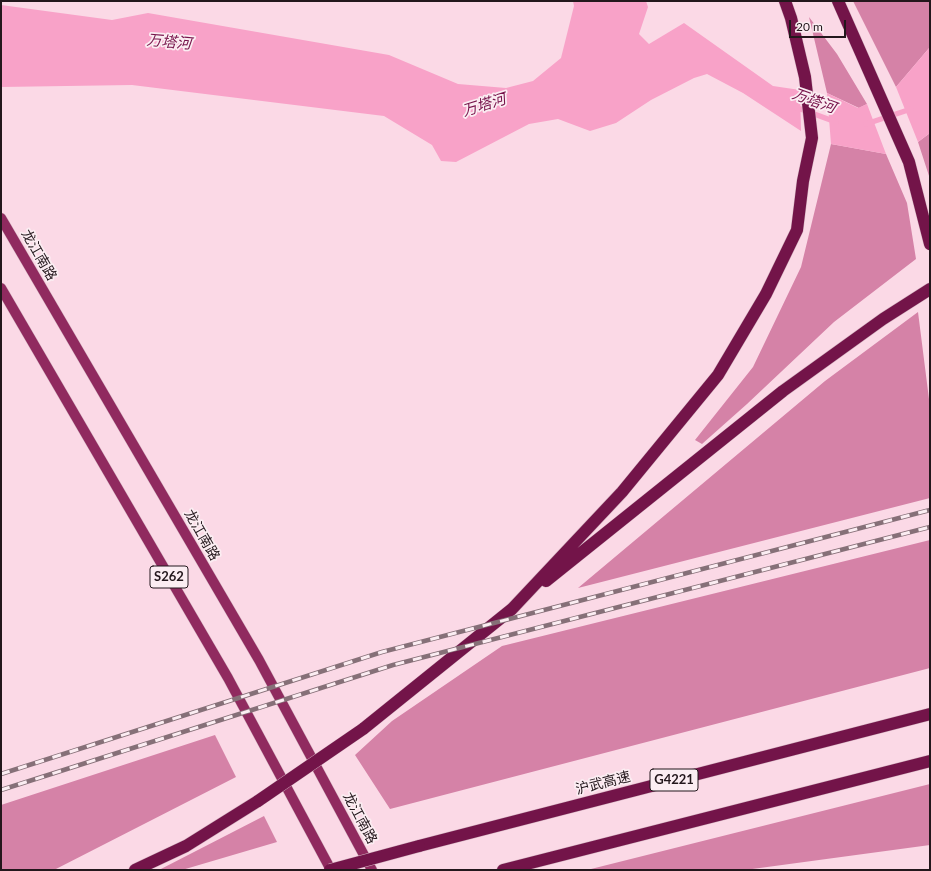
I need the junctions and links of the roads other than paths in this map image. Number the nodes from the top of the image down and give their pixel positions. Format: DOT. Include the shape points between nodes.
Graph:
graph roads {
  1 [pos="785,1"];
  2 [pos="838,1"];
  3 [pos="1,218"];
  4 [pos="930,244"];
  5 [pos="1,288"];
  6 [pos="930,289"];
  7 [pos="512,609"];
  8 [pos="930,714"];
  9 [pos="930,761"];
  10 [pos="134,870"];
  11 [pos="330,870"];
  12 [pos="372,870"];
  13 [pos="503,870"];
  1 -- 7 [label="highway" via="805,77 812,138 797,230 766,294 718,375 622,492"];
  2 -- 4 [label="highway" via="909,162"];
  3 -- 12 [label="main road, 龙江南路 / S262" via="259,660"];
  5 -- 11 [label="main road, S262" via="228,678"];
  6 -- 7 [label="highway" via="883,318 783,391"];
  7 -- 10 [label="highway, bridge" via="363,729 258,801 186,846"];
  8 -- 11 [label="highway, 沪武高速 / G4221, bridge"];
  9 -- 13 [label="highway"];
}
